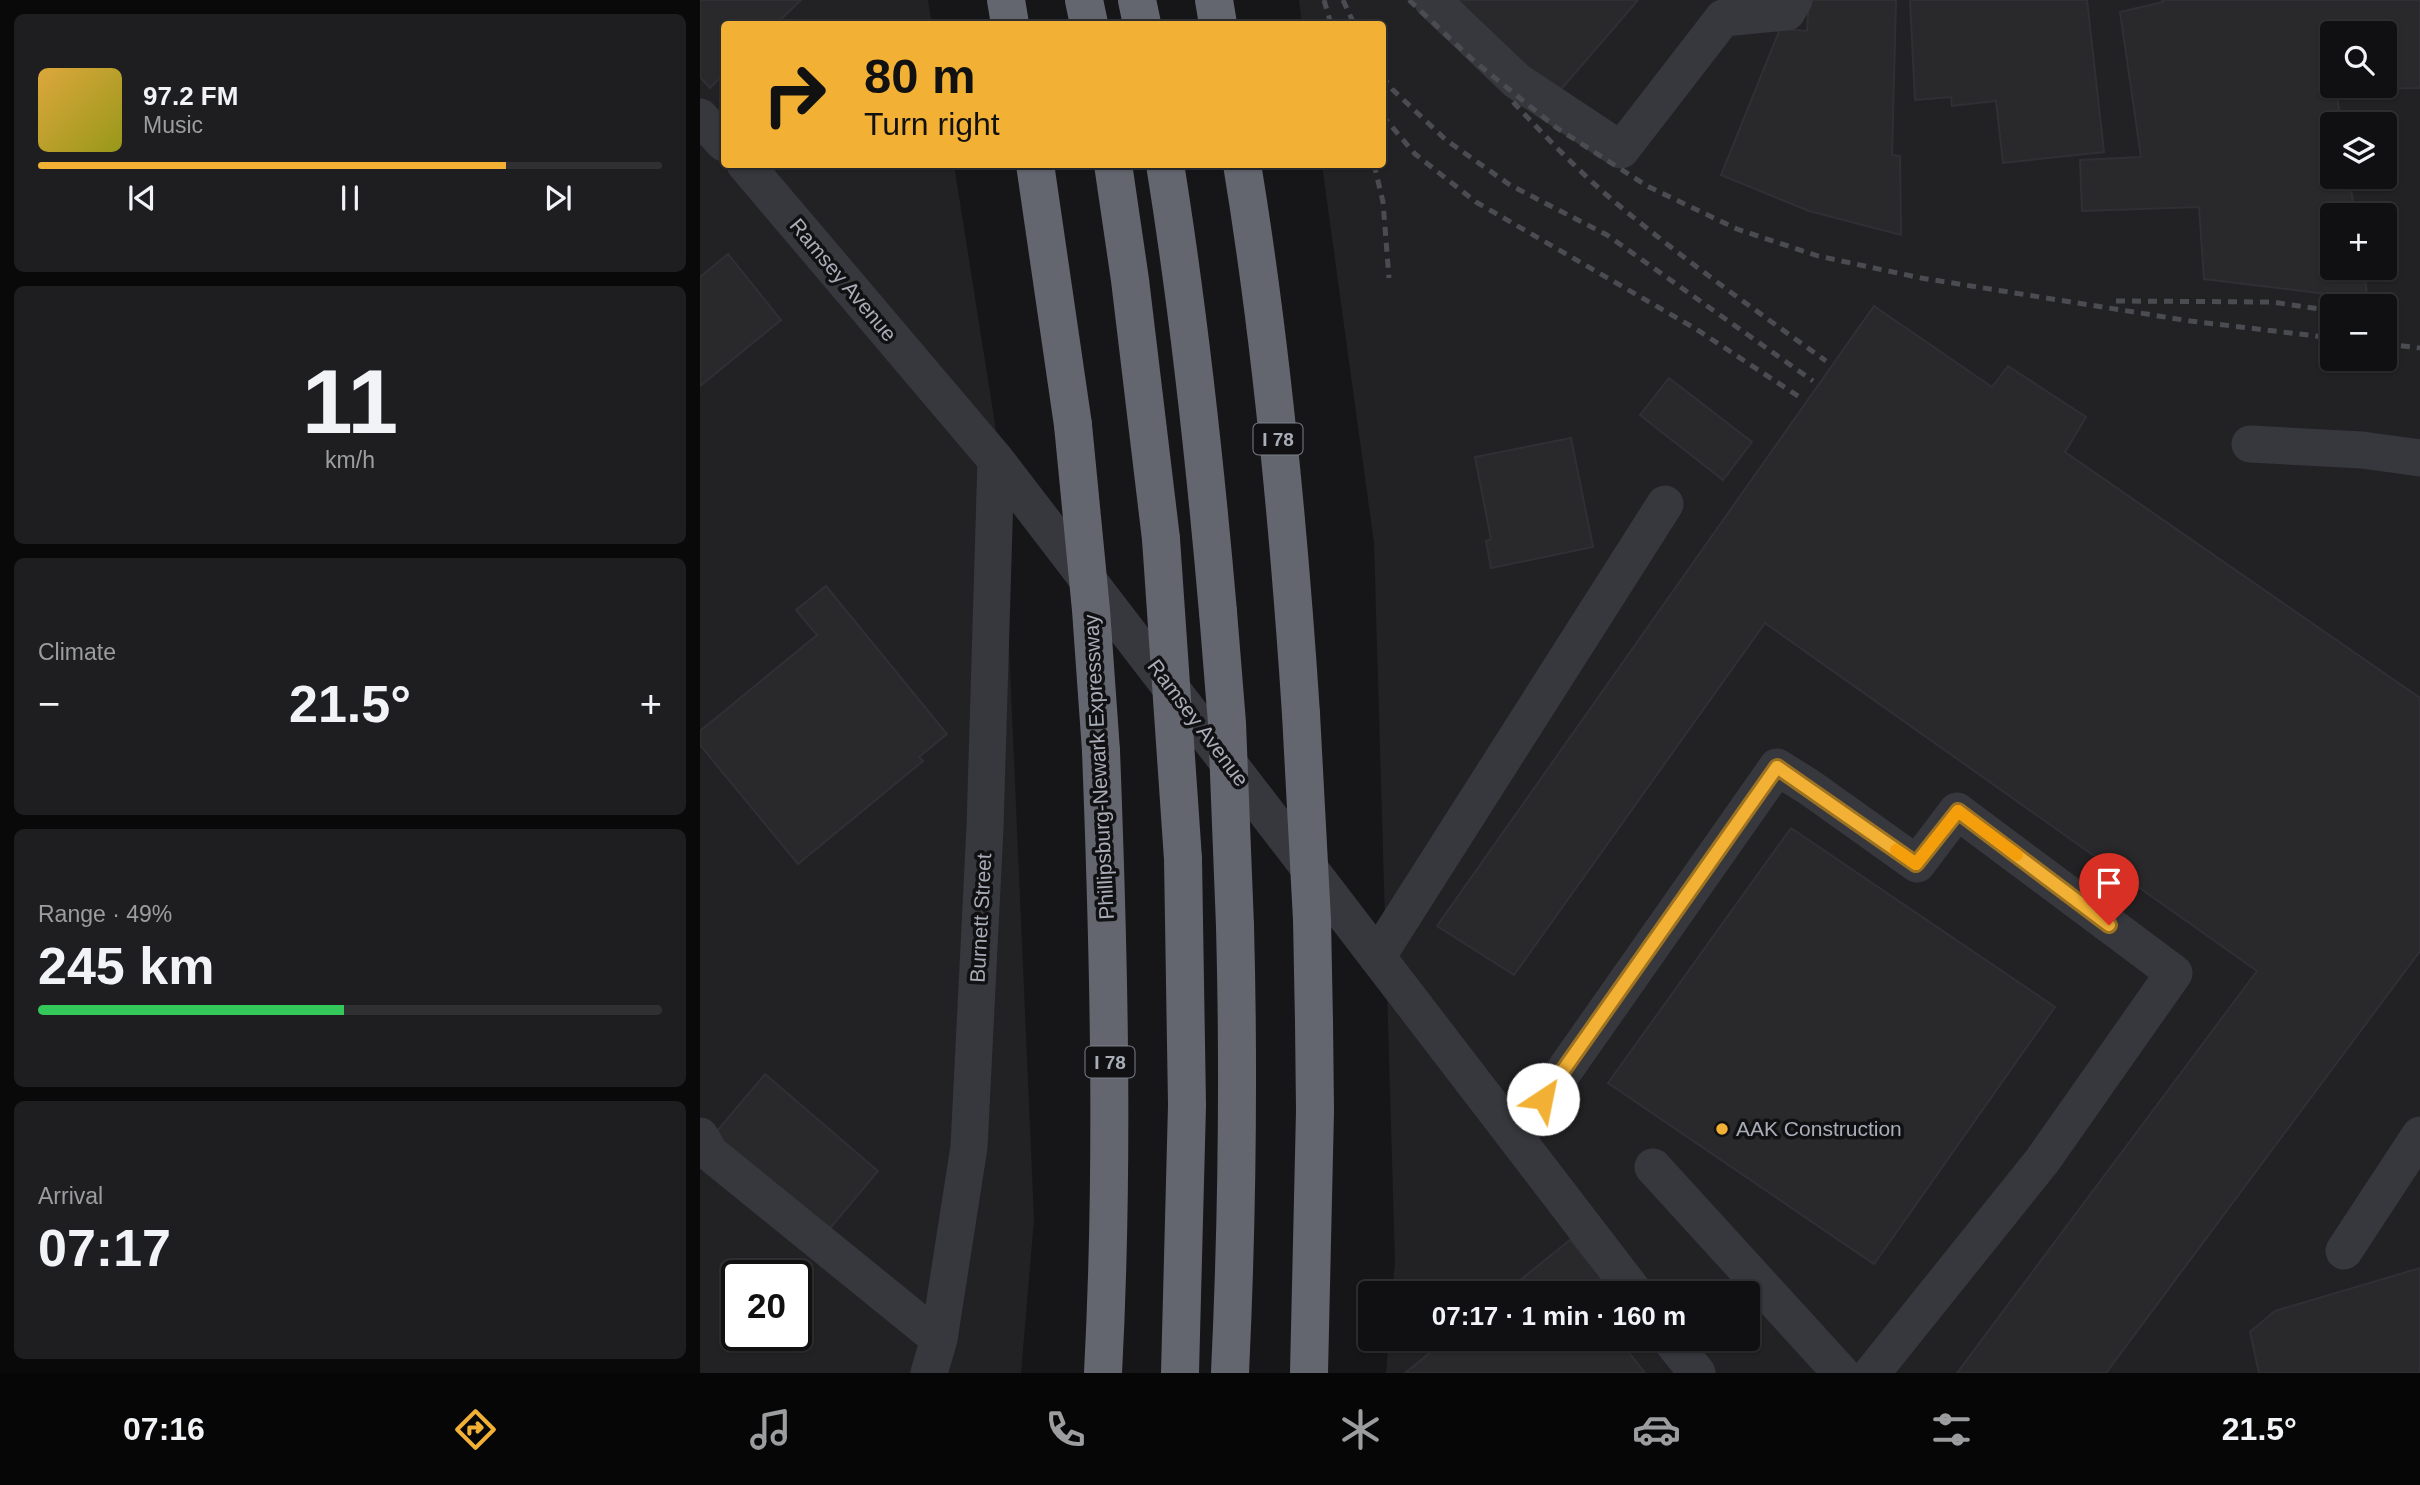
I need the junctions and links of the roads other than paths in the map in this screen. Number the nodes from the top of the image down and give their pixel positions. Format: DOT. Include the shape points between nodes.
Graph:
graph roads {
  1 [pos="1006,0"];
  2 [pos="1084,0"];
  3 [pos="1137,0"];
  4 [pos="1214,0"];
  5 [pos="1432,0"];
  6 [pos="1794,0"];
  7 [pos="1010,21"];
  8 [pos="1088,21"];
  9 [pos="1141,21"];
  10 [pos="1218,21"];
  11 [pos="700,117"];
  12 [pos="721,140"];
  13 [pos="747,168"];
  14 [pos="1036,168"];
  15 [pos="1114,168"];
  16 [pos="1166,168"];
  17 [pos="1243,168"];
  18 [pos="2250,444"];
  19 [pos="2420,458"];
  20 [pos="996,460"];
  21 [pos="1665,504"];
  22 [pos="1377,957"];
  23 [pos="2420,1135"];
  24 [pos="700,1136"];
  25 [pos="1517,1138"];
  26 [pos="1654,1167"];
  27 [pos="2344,1251"];
  28 [pos="1627,1281"];
  29 [pos="939,1339"];
  30 [pos="1680,1351"];
  31 [pos="929,1373"];
  32 [pos="1103,1373"];
  33 [pos="1180,1373"];
  34 [pos="1230,1373"];
  35 [pos="1308,1373"];
  36 [pos="1697,1373"];
  37 [pos="1841,1373"];
  38 [pos="1872,1373"];
  1 -- 7 [label="highway"];
  2 -- 8 [label="highway"];
  3 -- 9 [label="highway"];
  4 -- 10 [label="highway"];
  5 -- 6 [label="street" via="1517,80 1621,150 1723,18 1787,12"];
  11 -- 12 [label="street"];
  13 -- 20 [label="street, Ramsey Avenue"];
  14 -- 32 [label="highway, Phillipsburg-Newark Expressway / I 78, bridge" via="1073,425 1101,751 1110,1075"];
  15 -- 33 [label="highway, bridge" via="1161,539 1183,859 1187,1105"];
  16 -- 34 [label="highway, bridge" via="1194,370 1227,736 1237,1157"];
  17 -- 35 [label="highway, I 78, bridge" via="1281,469 1301,714 1312,920 1315,1111"];
  18 -- 19 [label="street"];
  20 -- 22 [label="street, Ramsey Avenue"];
  20 -- 29 [label="street, Burnett Street" via="969,1147"];
  21 -- 22 [label="street"];
  22 -- 25 [label="street, Ramsey Avenue"];
  23 -- 27 [label="street"];
  24 -- 29 [label="street" via="710,1153"];
  25 -- 28 [label="street, Ramsey Avenue"];
  25 -- 38 [label="street" via="1777,767 1916,864 1958,811 2174,973 2042,1161"];
  26 -- 37 [label="street"];
  29 -- 31 [label="street, Burnett Street"];
  30 -- 36 [label="street"];
}
